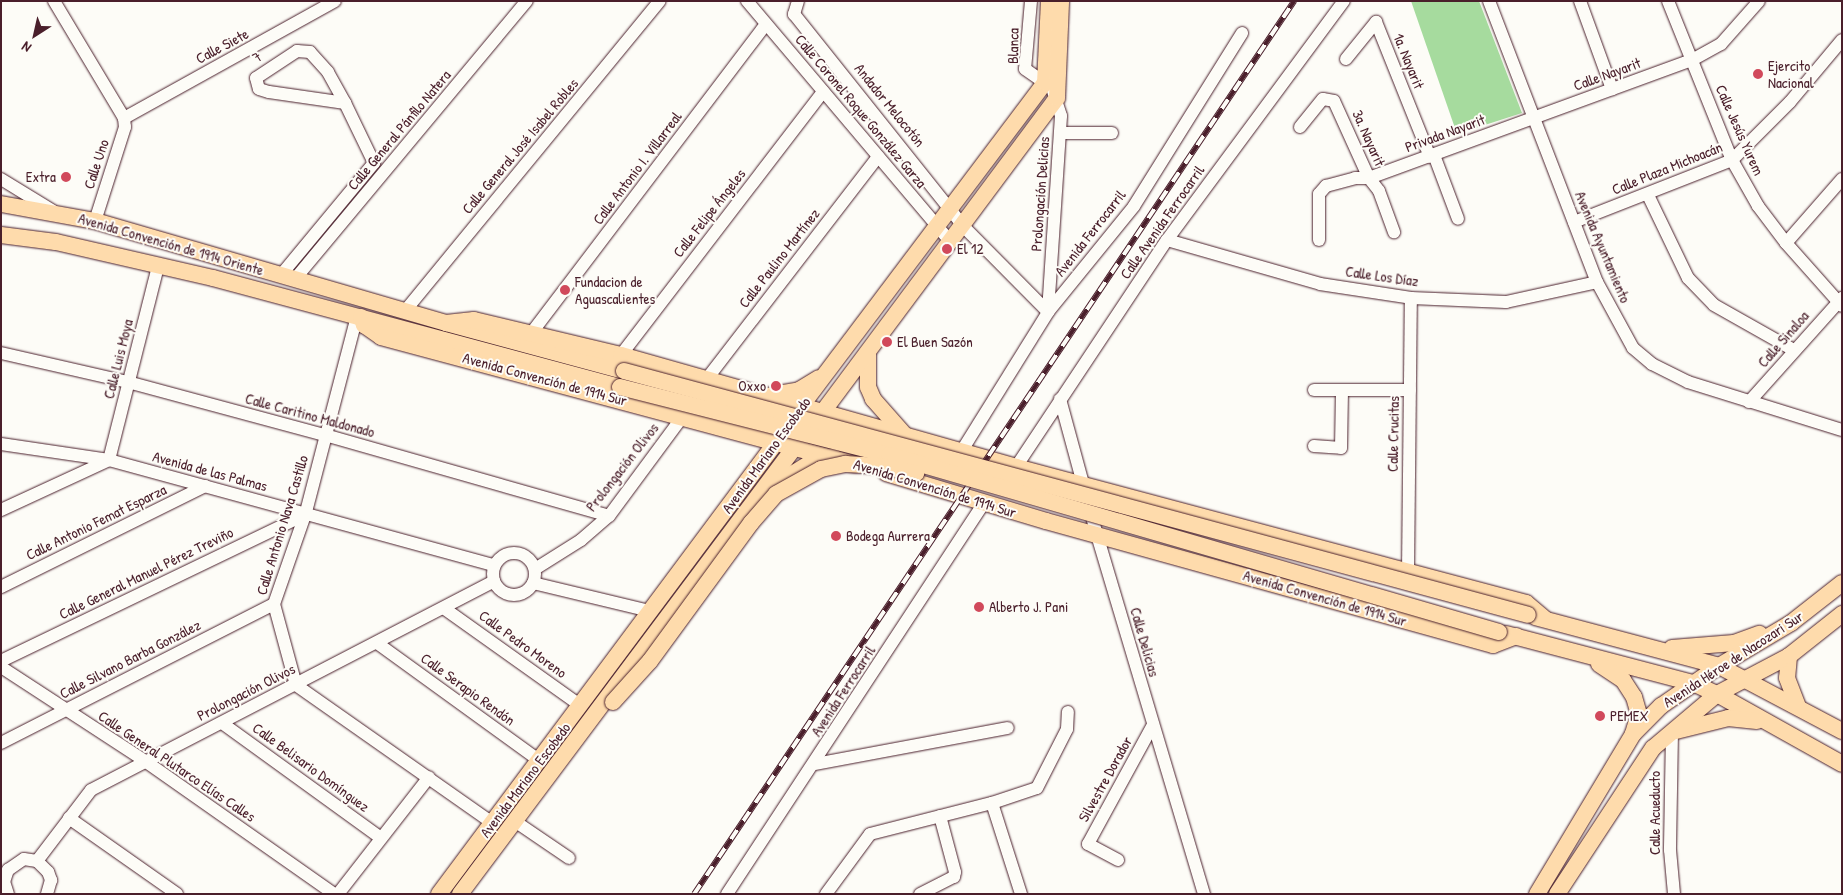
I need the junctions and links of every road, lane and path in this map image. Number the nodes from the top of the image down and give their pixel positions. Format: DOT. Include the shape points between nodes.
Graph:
graph roads {
  1 [pos="54,1"];
  2 [pos="335,1"];
  3 [pos="527,1"];
  4 [pos="660,1"];
  5 [pos="747,1"];
  6 [pos="1031,1"];
  7 [pos="1049,1"];
  8 [pos="1061,1"];
  9 [pos="1344,1"];
  10 [pos="1489,1"];
  11 [pos="1580,1"];
  12 [pos="1668,1"];
  13 [pos="1759,1"];
  14 [pos="796,6"];
  15 [pos="766,24"];
  16 [pos="1242,32"];
  17 [pos="1842,40"];
  18 [pos="1346,59"];
  19 [pos="1692,60"];
  20 [pos="1045,83"];
  21 [pos="1612,89"];
  22 [pos="823,92"];
  23 [pos="1057,98"];
  24 [pos="344,104"];
  25 [pos="124,118"];
  26 [pos="1533,118"];
  27 [pos="1300,127"];
  28 [pos="1061,132"];
  29 [pos="1112,133"];
  30 [pos="1432,156"];
  31 [pos="878,157"];
  32 [pos="1732,160"];
  33 [pos="1369,178"];
  34 [pos="1,179"];
  35 [pos="1842,179"];
  36 [pos="1648,195"];
  37 [pos="1,204"];
  38 [pos="951,208"];
  39 [pos="55,213"];
  40 [pos="1458,219"];
  41 [pos="95,221"];
  42 [pos="1574,222"];
  43 [pos="962,226"];
  44 [pos="938,227"];
  45 [pos="1394,232"];
  46 [pos="1,235"];
  47 [pos="1167,240"];
  48 [pos="1319,240"];
  49 [pos="951,242"];
  50 [pos="1786,243"];
  51 [pos="158,267"];
  52 [pos="288,277"];
  53 [pos="213,278"];
  54 [pos="1597,282"];
  55 [pos="339,292"];
  56 [pos="1411,298"];
  57 [pos="1840,302"];
  58 [pos="404,311"];
  59 [pos="1048,312"];
  60 [pos="359,316"];
  61 [pos="446,323"];
  62 [pos="533,331"];
  63 [pos="1794,350"];
  64 [pos="1,353"];
  65 [pos="868,354"];
  66 [pos="621,355"];
  67 [pos="829,371"];
  68 [pos="706,380"];
  69 [pos="128,382"];
  70 [pos="1314,390"];
  71 [pos="1342,390"];
  72 [pos="1410,390"];
  73 [pos="761,396"];
  74 [pos="1060,399"];
  75 [pos="1750,402"];
  76 [pos="802,405"];
  77 [pos="825,410"];
  78 [pos="683,416"];
  79 [pos="1842,430"];
  80 [pos="325,435"];
  81 [pos="905,435"];
  82 [pos="923,441"];
  83 [pos="777,442"];
  84 [pos="1,444"];
  85 [pos="794,446"];
  86 [pos="1314,446"];
  87 [pos="958,451"];
  88 [pos="833,457"];
  89 [pos="109,460"];
  90 [pos="1016,467"];
  91 [pos="1056,477"];
  92 [pos="966,478"];
  93 [pos="911,481"];
  94 [pos="1085,485"];
  95 [pos="205,486"];
  96 [pos="946,492"];
  97 [pos="758,496"];
  98 [pos="984,503"];
  99 [pos="1,510"];
  100 [pos="306,515"];
  101 [pos="609,516"];
  102 [pos="1046,521"];
  103 [pos="1097,535"];
  104 [pos="494,565"];
  105 [pos="535,569"];
  106 [pos="1408,571"];
  107 [pos="494,581"];
  108 [pos="533,583"];
  109 [pos="1842,583"];
  110 [pos="1,587"];
  111 [pos="274,604"];
  112 [pos="445,609"];
  113 [pos="650,611"];
  114 [pos="1842,614"];
  115 [pos="1545,619"];
  116 [pos="1791,623"];
  117 [pos="1516,636"];
  118 [pos="377,643"];
  119 [pos="1661,649"];
  120 [pos="1587,655"];
  121 [pos="1789,656"];
  122 [pos="1,661"];
  123 [pos="1719,666"];
  124 [pos="1,667"];
  125 [pos="1742,678"];
  126 [pos="1693,684"];
  127 [pos="296,685"];
  128 [pos="1717,694"];
  129 [pos="581,706"];
  130 [pos="1798,707"];
  131 [pos="598,708"];
  132 [pos="66,710"];
  133 [pos="1068,712"];
  134 [pos="222,722"];
  135 [pos="1768,722"];
  136 [pos="1153,725"];
  137 [pos="1008,728"];
  138 [pos="1842,731"];
  139 [pos="1672,732"];
  140 [pos="1633,734"];
  141 [pos="1,743"];
  142 [pos="145,761"];
  143 [pos="540,761"];
  144 [pos="815,764"];
  145 [pos="1842,764"];
  146 [pos="429,777"];
  147 [pos="535,781"];
  148 [pos="992,803"];
  149 [pos="940,816"];
  150 [pos="69,818"];
  151 [pos="516,822"];
  152 [pos="492,823"];
  153 [pos="381,838"];
  154 [pos="569,858"];
  155 [pos="1118,860"];
  156 [pos="37,861"];
  157 [pos="4,867"];
  158 [pos="465,892"];
  159 [pos="730,892"];
  160 [pos="8,894"];
  161 [pos="47,894"];
  162 [pos="177,894"];
  163 [pos="334,894"];
  164 [pos="338,894"];
  165 [pos="439,894"];
  166 [pos="826,894"];
  167 [pos="920,894"];
  168 [pos="1021,894"];
  169 [pos="1204,894"];
  170 [pos="1537,894"];
  171 [pos="1557,894"];
  172 [pos="1674,894"];
  1 -- 25 [label="street"];
  2 -- 25 [label="street, Calle Siete"];
  3 -- 52 [label="street, Calle General Pánfilo Natera"];
  4 -- 58 [label="street, Calle General José Isabel Robles"];
  5 -- 15 [label="street, Calle Coronel Roque González Garza"];
  6 -- 20 [label="street, Blanca" via="1025,69"];
  7 -- 20 [label="main road"];
  8 -- 23 [label="main road"];
  9 -- 47 [label="street, Calle Avenida Ferrocarril"];
  10 -- 26 [label="street, Avenida Ayuntamiento"];
  11 -- 21 [label="street"];
  12 -- 19 [label="street, Calle Jesús Yurem"];
  13 -- 19 [label="street, Calle Nayarit" via="1721,44"];
  14 -- 38 [label="street, Andador Melocotón" via="813,36"];
  15 -- 22 [label="street, Calle Coronel Roque González Garza"];
  15 -- 62 [label="street, Calle Antonio I. Villarreal"];
  16 -- 59 [label="street, Avenida Ferrocarril" via="1134,206"];
  17 -- 32 [label="street, Calle Plaza Michoacán" via="1790,102"];
  18 -- 30 [label="street, 1a. Nayarit" via="1376,22"];
  19 -- 21 [label="street, Calle Nayarit"];
  19 -- 32 [label="street, Calle Jesús Yurem"];
  20 -- 23 [label="street"];
  20 -- 38 [label="main road, Avenida Mariano Escobedo"];
  21 -- 26 [label="street, Calle Nayarit"];
  22 -- 31 [label="street, Calle Coronel Roque González Garza"];
  22 -- 66 [label="street, Calle Felipe Ángeles"];
  23 -- 28 [label="street, Prolongación Delicias"];
  23 -- 43 [label="main road, Avenida Mariano Escobedo"];
  24 -- 24 [label="street, 7" via="328,72 310,52 298,51 256,78 258,89"];
  24 -- 52 [label="street, 7" via="374,163"];
  25 -- 41 [label="street, Calle Uno" via="125,127"];
  26 -- 30 [label="street, Privada Nayarit"];
  26 -- 42 [label="street, Avenida Ayuntamiento"];
  27 -- 33 [label="street, 3a. Nayarit" via="1322,99 1334,101"];
  28 -- 29 [label="street"];
  28 -- 59 [label="street, Prolongación Delicias"];
  30 -- 33 [label="street, Privada Nayarit"];
  30 -- 40 [label="street, 1a. Nayarit"];
  31 -- 44 [label="street, Calle Coronel Roque González Garza"];
  31 -- 68 [label="street, Calle Paulino Martínez"];
  32 -- 36 [label="street, Calle Plaza Michoacán"];
  32 -- 50 [label="street, Calle Jesús Yurem" via="1758,206"];
  33 -- 45 [label="street, 3a. Nayarit" via="1379,191"];
  33 -- 48 [label="street, Privada Nayarit" via="1355,178 1321,189"];
  34 -- 39 [label="street"];
  35 -- 50 [label="street"];
  36 -- 42 [label="street, Calle Plaza Michoacán"];
  36 -- 63 [label="street" via="1688,278 1714,305"];
  37 -- 39 [label="main road, Avenida Convención de 1914 Oriente"];
  38 -- 43 [label="street, Andador Melocotón"];
  38 -- 44 [label="main road, Avenida Mariano Escobedo"];
  39 -- 41 [label="main road, Avenida Convención de 1914 Oriente"];
  41 -- 52 [label="main road, Avenida Convención de 1914 Oriente"];
  42 -- 54 [label="street, Avenida Ayuntamiento"];
  43 -- 49 [label="main road, Avenida Mariano Escobedo"];
  43 -- 59 [label="street, Andador Melocotón"];
  44 -- 49 [label="street, Calle Coronel Roque González Garza"];
  44 -- 67 [label="main road, Avenida Mariano Escobedo"];
  46 -- 51 [label="main road, Avenida Convención de 1914 Oriente" via="56,242"];
  47 -- 56 [label="street, Calle Los Díaz" via="1320,284"];
  47 -- 74 [label="street, Calle Avenida Ferrocarril"];
  49 -- 65 [label="main road, Avenida Mariano Escobedo"];
  50 -- 57 [label="street, Calle Jesús Yurem"];
  51 -- 53 [label="main road, Avenida Convención de 1914 Oriente"];
  51 -- 69 [label="street, Calle Luis Moya"];
  52 -- 55 [label="main road, Avenida Convención de 1914 Oriente"];
  53 -- 60 [label="main road, Avenida Convención de 1914 Sur"];
  54 -- 56 [label="street, Calle Los Díaz" via="1506,302"];
  54 -- 75 [label="street, Avenida Ayuntamiento" via="1633,348 1652,364 1688,382"];
  55 -- 58 [label="main road, Avenida Convención de 1914 Sur"];
  56 -- 72 [label="street, Calle Crucitas"];
  57 -- 63 [label="street, Calle Sinaloa"];
  58 -- 61 [label="main road, Avenida Convención de 1914 Sur"];
  59 -- 87 [label="street, Avenida Ferrocarril"];
  60 -- 78 [label="main road, Avenida Convención de 1914 Sur" via="364,325 381,336"];
  60 -- 80 [label="street, Calle Antonio Nava Castillo"];
  60 -- 92 [label="main road, Avenida Convención de 1914 Sur, bridge"];
  61 -- 62 [label="main road, Avenida Convención de 1914 Sur" via="474,320"];
  61 -- 115 [label="main road, Avenida Convención de 1914 Sur, bridge"];
  62 -- 66 [label="main road, Avenida Convención de 1914 Sur"];
  63 -- 75 [label="street, Calle Sinaloa"];
  64 -- 69 [label="street, Calle Caritino Maldonado"];
  65 -- 77 [label="main road, Avenida Mariano Escobedo"];
  65 -- 81 [label="main road" via="868,387 873,399"];
  66 -- 68 [label="main road, Avenida Convención de 1914 Sur"];
  67 -- 73 [label="main road" via="799,390"];
  67 -- 76 [label="main road, Avenida Mariano Escobedo"];
  68 -- 73 [label="main road, Avenida Convención de 1914 Sur"];
  69 -- 80 [label="street, Calle Caritino Maldonado"];
  69 -- 89 [label="street, Calle Luis Moya"];
  70 -- 71 [label="street"];
  71 -- 72 [label="street"];
  71 -- 86 [label="street" via="1341,448"];
  72 -- 106 [label="street, Calle Crucitas"];
  73 -- 76 [label="main road, Avenida Convención de 1914 Sur"];
  74 -- 90 [label="street, Calle Avenida Ferrocarril"];
  74 -- 94 [label="street, Calle Delicias"];
  75 -- 79 [label="street, Avenida Ayuntamiento"];
  76 -- 77 [label="main road, Avenida Convención de 1914 Sur"];
  76 -- 83 [label="main road, Avenida Mariano Escobedo"];
  77 -- 81 [label="main road, Avenida Convención de 1914 Sur"];
  77 -- 85 [label="main road, Avenida Mariano Escobedo"];
  78 -- 83 [label="main road, Avenida Convención de 1914 Sur"];
  78 -- 101 [label="street, Prolongación Olivos"];
  80 -- 100 [label="street, Calle Antonio Nava Castillo"];
  80 -- 101 [label="street, Calle Caritino Maldonado"];
  81 -- 82 [label="main road, Avenida Convención de 1914 Sur"];
  82 -- 87 [label="main road, Avenida Convención de 1914 Sur"];
  82 -- 93 [label="main road" via="930,447 932,460 927,470"];
  83 -- 85 [label="main road, Avenida Convención de 1914 Sur"];
  83 -- 113 [label="main road, Avenida Mariano Escobedo"];
  84 -- 89 [label="street, Avenida de las Palmas"];
  85 -- 88 [label="main road, Avenida Convención de 1914 Sur"];
  85 -- 97 [label="main road, Avenida Mariano Escobedo"];
  87 -- 90 [label="main road, Avenida Convención de 1914 Sur"];
  87 -- 96 [label="main road" via="942,468"];
  88 -- 93 [label="main road, Avenida Convención de 1914 Sur"];
  88 -- 97 [label="main road" via="810,463"];
  89 -- 95 [label="street, Avenida de las Palmas"];
  89 -- 99 [label="street"];
  90 -- 91 [label="main road, Avenida Convención de 1914 Sur"];
  91 -- 94 [label="main road, Avenida Convención de 1914 Sur"];
  91 -- 102 [label="main road" via="1046,485 1038,500 1038,508"];
  92 -- 117 [label="main road, Avenida Convención de 1914 Sur, bridge"];
  92 -- 131 [label="main road, bridge" via="950,480 882,466 845,464 821,468 800,478 776,494 751,523 650,662 614,702"];
  93 -- 96 [label="main road, Avenida Convención de 1914 Sur"];
  94 -- 103 [label="street, Calle Delicias"];
  94 -- 106 [label="main road, Avenida Convención de 1914 Sur"];
  95 -- 100 [label="street, Avenida de las Palmas"];
  95 -- 110 [label="street, Calle Antonio Femat Esparza"];
  96 -- 98 [label="main road, Avenida Convención de 1914 Sur"];
  97 -- 131 [label="main road, Avenida Mariano Escobedo"];
  98 -- 102 [label="main road, Avenida Convención de 1914 Sur"];
  98 -- 144 [label="street, Avenida Ferrocarril"];
  100 -- 104 [label="street, Avenida de las Palmas"];
  100 -- 111 [label="street, Calle Antonio Nava Castillo"];
  100 -- 122 [label="street, Calle General Manuel Pérez Treviño"];
  101 -- 105 [label="street, Prolongación Olivos" via="582,540"];
  102 -- 103 [label="main road, Avenida Convención de 1914 Sur"];
  103 -- 117 [label="main road, Avenida Convención de 1914 Sur" via="1493,645"];
  103 -- 136 [label="street, Calle Delicias"];
  104 -- 105 [label="street" via="500,556 513,552 527,556"];
  104 -- 107 [label="street"];
  105 -- 108 [label="street"];
  106 -- 115 [label="main road, Avenida Convención de 1914 Sur" via="1526,603"];
  107 -- 108 [label="street" via="502,592 515,595"];
  107 -- 112 [label="street, Prolongación Olivos"];
  108 -- 113 [label="street"];
  109 -- 116 [label="main road, Avenida Héroe de Nacozari Sur"];
  111 -- 127 [label="street, Calle Antonio Nava Castillo"];
  111 -- 132 [label="street, Calle Silvano Barba González"];
  112 -- 118 [label="street, Prolongación Olivos"];
  112 -- 129 [label="street, Calle Pedro Moreno"];
  113 -- 129 [label="main road, Avenida Mariano Escobedo"];
  114 -- 121 [label="main road, Avenida Héroe de Nacozari Sur"];
  115 -- 119 [label="main road, Avenida Convención de 1914 Sur"];
  116 -- 119 [label="main road" via="1734,643"];
  116 -- 123 [label="main road, Avenida Héroe de Nacozari Sur"];
  117 -- 120 [label="main road, Avenida Convención de 1914 Sur"];
  118 -- 127 [label="street, Prolongación Olivos"];
  118 -- 143 [label="street, Calle Serapio Rendón"];
  119 -- 123 [label="main road, Avenida Convención de 1914 Sur"];
  120 -- 126 [label="main road, Avenida Convención de 1914 Sur"];
  120 -- 140 [label="main road" via="1623,680 1634,697 1639,714"];
  121 -- 125 [label="main road, Avenida Héroe de Nacozari Sur"];
  121 -- 130 [label="main road" via="1787,678"];
  123 -- 125 [label="main road, Avenida Convención de 1914 Sur"];
  123 -- 126 [label="main road, Avenida Héroe de Nacozari Sur"];
  124 -- 132 [label="street, Calle General Plutarco Elías Calles"];
  125 -- 128 [label="main road, Avenida Héroe de Nacozari Sur"];
  125 -- 130 [label="main road, Avenida Convención de 1914 Sur"];
  126 -- 128 [label="main road, Avenida Convención de 1914 Sur"];
  126 -- 140 [label="main road, Avenida Héroe de Nacozari Sur" via="1661,706"];
  127 -- 134 [label="street, Prolongación Olivos"];
  127 -- 146 [label="street"];
  128 -- 135 [label="main road, Avenida Convención de 1914 Sur"];
  128 -- 139 [label="main road, Avenida Héroe de Nacozari Sur"];
  129 -- 143 [label="main road, Avenida Mariano Escobedo"];
  130 -- 138 [label="main road, Avenida Convención de 1914 Sur"];
  131 -- 147 [label="main road, Avenida Mariano Escobedo"];
  132 -- 141 [label="street, Calle Silvano Barba González"];
  132 -- 142 [label="street, Calle General Plutarco Elías Calles"];
  133 -- 148 [label="street" via="1067,729 1038,788"];
  134 -- 142 [label="street, Prolongación Olivos"];
  134 -- 153 [label="street, Calle Belisario Domínguez"];
  135 -- 139 [label="main road" via="1728,718"];
  135 -- 145 [label="main road, Avenida Convención de 1914 Sur"];
  136 -- 155 [label="street, Silvestre Dorador" via="1088,844"];
  136 -- 169 [label="street, Calle Delicias"];
  137 -- 144 [label="street"];
  139 -- 171 [label="main road, Avenida Héroe de Nacozari Sur" via="1653,748"];
  139 -- 172 [label="street, Calle Acueducto" via="1670,850"];
  140 -- 170 [label="main road, Avenida Héroe de Nacozari Sur"];
  142 -- 150 [label="street, Prolongación Olivos" via="91,790"];
  142 -- 163 [label="street, Calle General Plutarco Elías Calles"];
  143 -- 147 [label="main road, Avenida Mariano Escobedo"];
  144 -- 159 [label="street, Avenida Ferrocarril"];
  146 -- 152 [label="street"];
  146 -- 153 [label="street"];
  147 -- 151 [label="main road, Avenida Mariano Escobedo"];
  147 -- 152 [label="main road, Avenida Mariano Escobedo"];
  148 -- 149 [label="street"];
  148 -- 168 [label="street"];
  149 -- 166 [label="street" via="870,834"];
  149 -- 167 [label="street" via="956,872 948,883"];
  150 -- 156 [label="street, Prolongación Olivos"];
  150 -- 162 [label="street"];
  151 -- 154 [label="street"];
  151 -- 158 [label="main road, Avenida Mariano Escobedo"];
  152 -- 165 [label="main road, Avenida Mariano Escobedo"];
  153 -- 164 [label="street"];
  156 -- 157 [label="street" via="18,861"];
  156 -- 161 [label="street" via="48,872"];
  157 -- 160 [label="street"];
}
